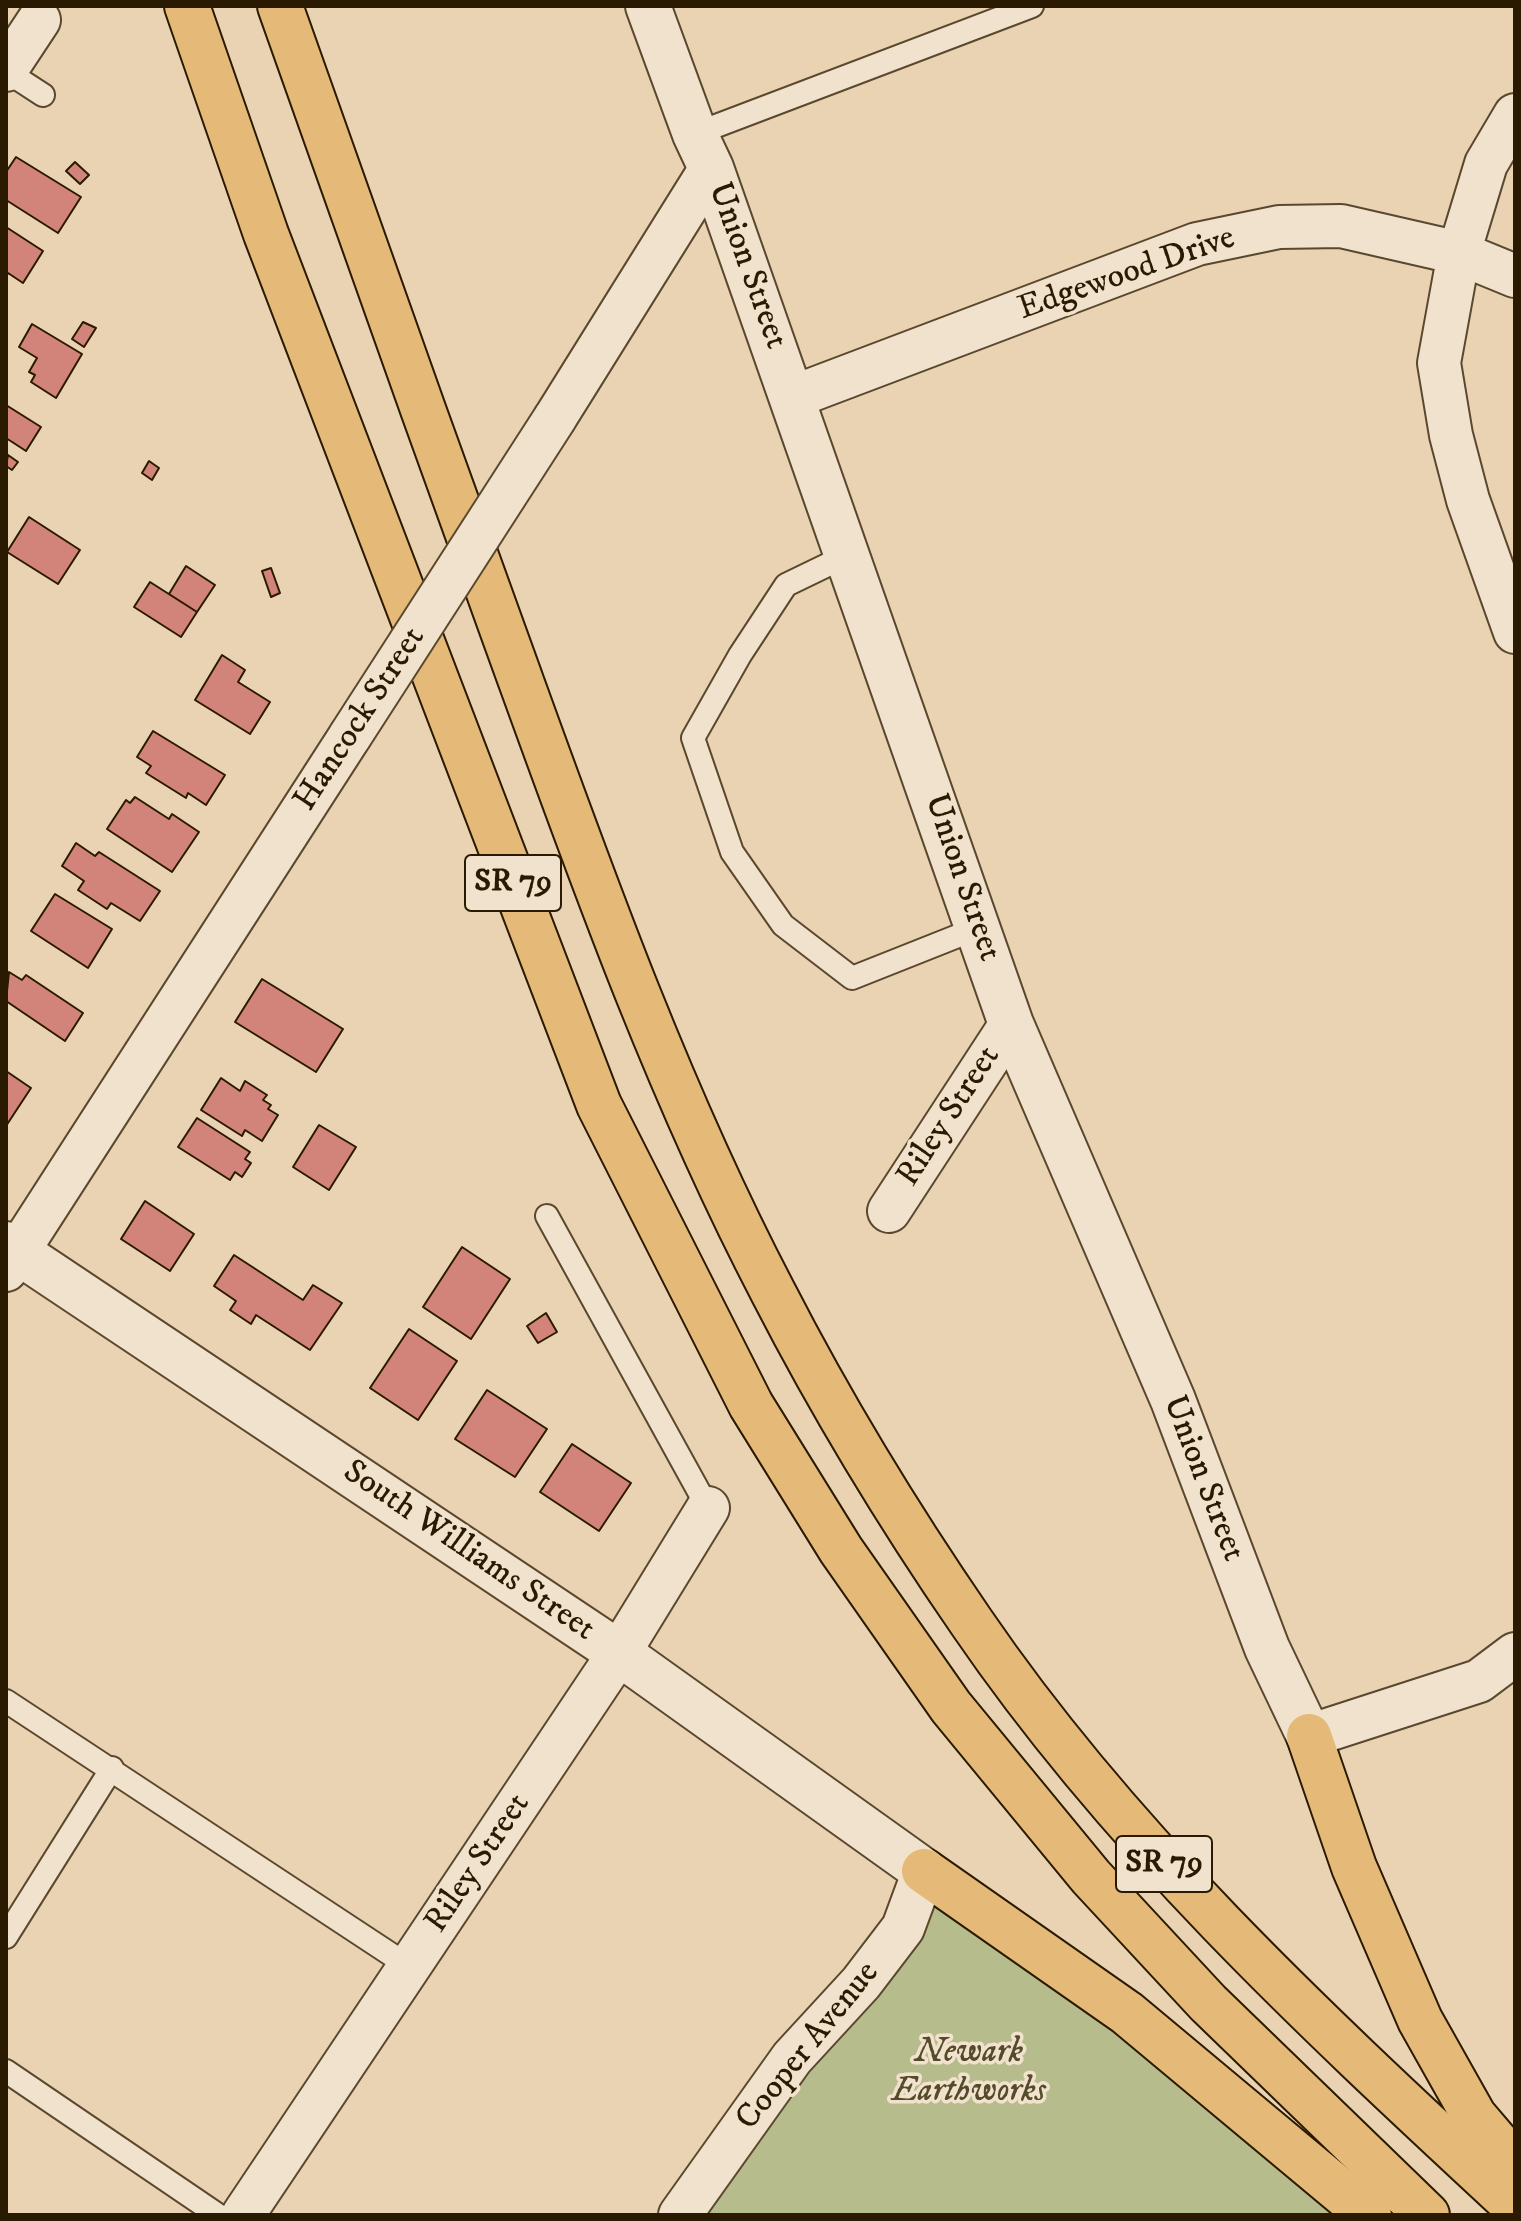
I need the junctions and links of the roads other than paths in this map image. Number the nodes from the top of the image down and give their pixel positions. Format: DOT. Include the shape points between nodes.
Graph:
graph roads {
  1 [pos="187,6"];
  2 [pos="280,6"];
  3 [pos="648,6"];
  4 [pos="1032,6"];
  5 [pos="39,20"];
  6 [pos="6,70"];
  7 [pos="43,95"];
  8 [pos="1515,115"];
  9 [pos="703,151"];
  10 [pos="1459,253"];
  11 [pos="1515,276"];
  12 [pos="793,397"];
  13 [pos="848,555"];
  14 [pos="1515,632"];
  15 [pos="978,928"];
  16 [pos="1011,1024"];
  17 [pos="889,1211"];
  18 [pos="547,1216"];
  19 [pos="10,1255"];
  20 [pos="708,1508"];
  21 [pos="619,1653"];
  22 [pos="1515,1654"];
  23 [pos="6,1701"];
  24 [pos="1309,1736"];
  25 [pos="112,1768"];
  26 [pos="924,1871"];
  27 [pos="6,1937"];
  28 [pos="410,1967"];
  29 [pos="6,2071"];
  30 [pos="1515,2164"];
  31 [pos="1515,2206"];
  32 [pos="218,2215"];
  33 [pos="243,2215"];
  34 [pos="680,2215"];
  35 [pos="1369,2215"];
  36 [pos="1427,2215"];
  1 -- 36 [label="highway, SR 79" via="266,234 599,1105 751,1405 841,1550 951,1707 1091,1877 1208,2003"];
  2 -- 31 [label="highway, SR 79" via="523,687 655,1032 772,1291 872,1470 975,1628 1181,1883 1302,2008"];
  3 -- 9 [label="street, Union Street"];
  4 -- 9 [label="lane"];
  5 -- 6 [label="street"];
  6 -- 7 [label="lane"];
  8 -- 10 [label="street" via="1486,164"];
  9 -- 12 [label="street, Union Street"];
  9 -- 19 [label="street, Hancock Street, bridge" via="555,418"];
  10 -- 11 [label="street, Edgewood Drive"];
  10 -- 12 [label="street, Edgewood Drive" via="1341,226 1279,227 1236,235 1197,244"];
  10 -- 14 [label="street" via="1439,363 1468,500"];
  12 -- 13 [label="street, Union Street"];
  13 -- 15 [label="street, Union Street"];
  13 -- 15 [label="lane" via="786,585 693,738 732,852 783,925 852,978"];
  15 -- 16 [label="street, Union Street"];
  16 -- 17 [label="street, Riley Street"];
  16 -- 24 [label="street, Union Street" via="1173,1400 1267,1648"];
  18 -- 20 [label="lane"];
  19 -- 21 [label="street, South Williams Street"];
  20 -- 21 [label="street, Riley Street"];
  21 -- 26 [label="street, South Williams Street"];
  21 -- 28 [label="street, Riley Street"];
  22 -- 24 [label="street" via="1479,1681"];
  23 -- 25 [label="lane"];
  24 -- 30 [label="highway" via="1354,1867 1420,2020 1474,2116"];
  25 -- 27 [label="lane"];
  25 -- 28 [label="lane"];
  26 -- 34 [label="street, Cooper Avenue" via="903,1928 792,2058"];
  26 -- 35 [label="highway" via="1127,2013"];
  28 -- 33 [label="street, Riley Street"];
  29 -- 32 [label="lane"];
}
